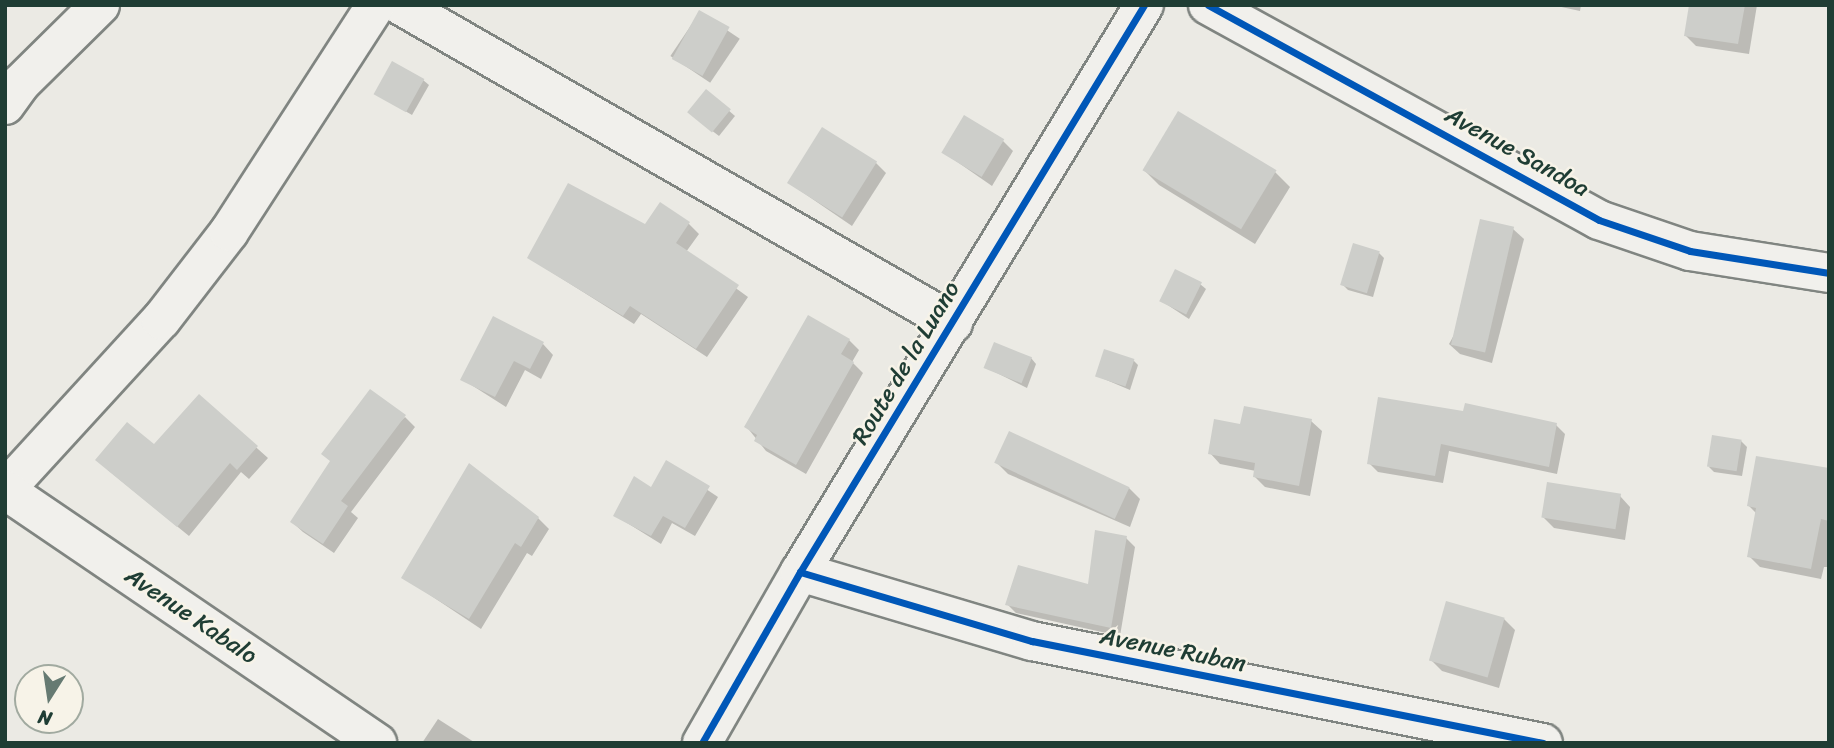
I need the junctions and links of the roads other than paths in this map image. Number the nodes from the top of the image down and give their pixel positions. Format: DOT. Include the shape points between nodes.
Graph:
graph roads {
  1 [pos="100,5"];
  2 [pos="376,5"];
  3 [pos="400,5"];
  4 [pos="1144,5"];
  5 [pos="1208,5"];
  6 [pos="10,87"];
  7 [pos="1829,272"];
  8 [pos="953,323"];
  9 [pos="5,490"];
  10 [pos="800,572"];
  11 [pos="377,743"];
  12 [pos="702,743"];
  13 [pos="1543,743"];
  1 -- 6 [label="street"];
  2 -- 9 [label="street" via="229,232 161,320"];
  3 -- 8 [label="street"];
  4 -- 8 [label="street, Route de la Luano"];
  5 -- 7 [label="street, Avenue Sandoa" via="1599,220 1690,251"];
  8 -- 10 [label="street, Route de la Luano"];
  9 -- 11 [label="street, Avenue Kabalo"];
  10 -- 12 [label="street, Route de la Luano"];
  10 -- 13 [label="street, Avenue Ruban" via="1032,642"];
}
